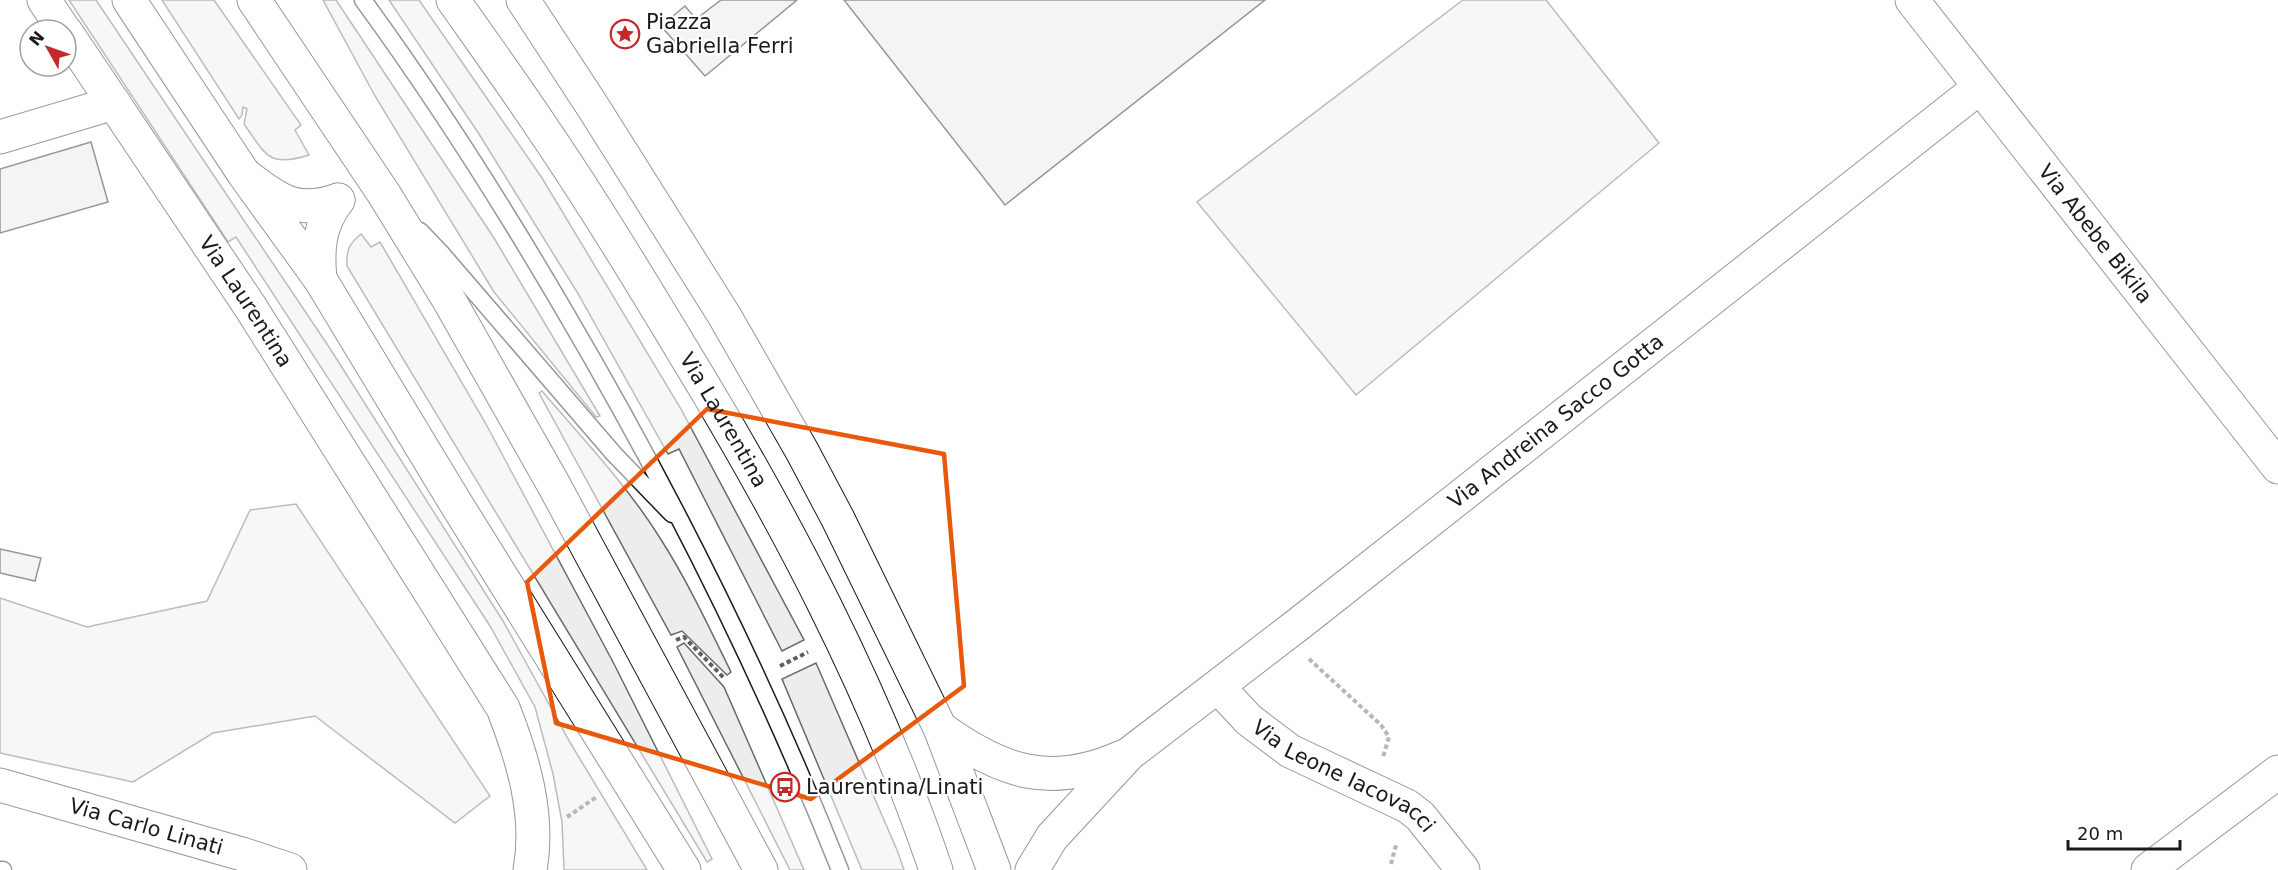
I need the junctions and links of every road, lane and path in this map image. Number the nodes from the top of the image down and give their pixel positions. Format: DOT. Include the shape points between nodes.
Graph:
graph roads {
  1 [pos="44,0"];
  2 [pos="129,0"];
  3 [pos="363,0"];
  4 [pos="453,0"];
  5 [pos="523,0"];
  6 [pos="1912,0"];
  7 [pos="261,7"];
  8 [pos="56,18"];
  9 [pos="78,50"];
  10 [pos="1980,87"];
  11 [pos="114,103"];
  12 [pos="0,136"];
  13 [pos="244,174"];
  14 [pos="384,194"];
  15 [pos="320,279"];
  16 [pos="2278,467"];
  17 [pos="687,530"];
  18 [pos="674,641"];
  19 [pos="812,651"];
  20 [pos="1301,652"];
  21 [pos="774,668"];
  22 [pos="726,679"];
  23 [pos="1218,687"];
  24 [pos="940,728"];
  25 [pos="1129,754"];
  26 [pos="1381,761"];
  27 [pos="2278,772"];
  28 [pos="0,785"];
  29 [pos="291,870"];
  30 [pos="530,870"];
  31 [pos="684,870"];
  32 [pos="761,870"];
  33 [pos="840,870"];
  34 [pos="936,870"];
  35 [pos="994,870"];
  36 [pos="1032,870"];
  37 [pos="1462,870"];
  38 [pos="2148,870"];
  1 -- 8 [label="street, Via Laurentina"];
  2 -- 13 [label="street"];
  3 -- 17 [label="lane" via="467,150 541,270"];
  4 -- 34 [label="street, Via Laurentina" via="546,133 640,280 792,539 889,743"];
  5 -- 24 [label="street" via="736,334 838,519"];
  6 -- 10 [label="street, Via Abebe Bikila"];
  7 -- 14 [label="street"];
  9 -- 11 [label="street, Via Laurentina"];
  10 -- 16 [label="street, Via Abebe Bikila"];
  10 -- 23 [label="street, Via Andreina Sacco Gotta"];
  11 -- 12 [label="street"];
  11 -- 30 [label="street, Via Laurentina" via="251,308 503,708 529,791"];
  13 -- 15 [label="street"];
  13 -- 15 [label="street" via="278,200 293,206 321,206 338,200 322,229"];
  14 -- 17 [label="lane" via="441,253 614,454"];
  14 -- 32 [label="street" via="549,476"];
  15 -- 31 [label="street"];
  17 -- 33 [label="lane" via="780,728"];
  18 -- 22 [label="path" via="684,637"];
  19 -- 21 [label="path"];
  20 -- 26 [label="path" via="1381,725 1389,737"];
  23 -- 25 [label="street, Via Andreina Sacco Gotta"];
  23 -- 37 [label="street, Via Leone Iacovacci" via="1249,720 1290,751 1407,806 1420,816"];
  24 -- 25 [label="street" via="984,758 1028,771 1075,772 1098,768"];
  24 -- 35 [label="street"];
  25 -- 36 [label="street" via="1057,830"];
  27 -- 38 [label="street"];
  28 -- 29 [label="street, Via Carlo Linati"];
}
